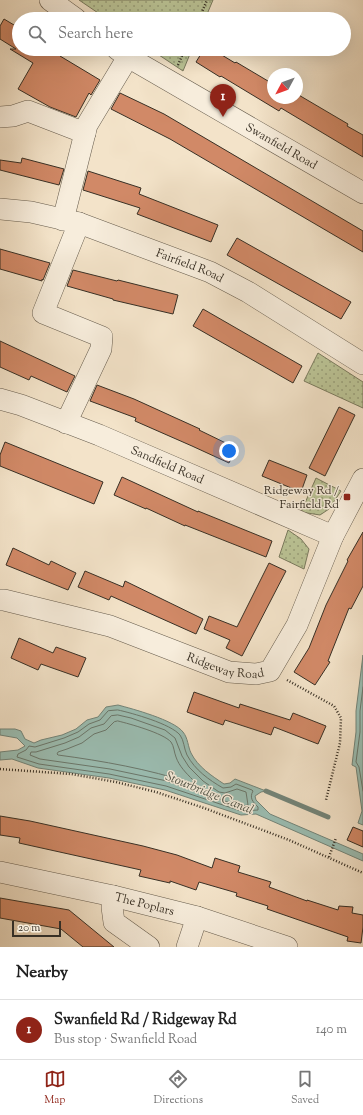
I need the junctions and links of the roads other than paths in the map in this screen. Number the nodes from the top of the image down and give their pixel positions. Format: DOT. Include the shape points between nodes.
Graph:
graph roads {
  1 [pos="50,0"];
  2 [pos="66,12"];
  3 [pos="121,56"];
  4 [pos="127,56"];
  5 [pos="0,117"];
  6 [pos="85,133"];
  7 [pos="363,193"];
  8 [pos="0,209"];
  9 [pos="71,221"];
  10 [pos="363,364"];
  11 [pos="0,399"];
  12 [pos="66,423"];
  13 [pos="362,484"];
  14 [pos="333,536"];
  15 [pos="0,600"];
  16 [pos="0,872"];
  17 [pos="113,896"];
  18 [pos="197,917"];
  19 [pos="149,947"];
  20 [pos="187,947"];
  21 [pos="287,947"];
  1 -- 2 [label="street"];
  3 -- 6 [label="street"];
  4 -- 7 [label="street, Swanfield Road"];
  5 -- 6 [label="street" via="28,111"];
  6 -- 9 [label="street"];
  8 -- 9 [label="street, Fairfield Road" via="31,212"];
  9 -- 10 [label="street, Fairfield Road" via="210,272 248,292"];
  9 -- 12 [label="street" via="43,313 102,337 101,349"];
  11 -- 12 [label="street, Sandfield Road"];
  12 -- 14 [label="street, Sandfield Road"];
  13 -- 14 [label="street, Ridgeway Road"];
  14 -- 15 [label="street, Ridgeway Road" via="297,625 270,670 256,674 229,672 110,626"];
  16 -- 17 [label="street, The Poplars"];
  17 -- 18 [label="street, The Poplars"];
  17 -- 19 [label="street" via="114,922"];
  18 -- 20 [label="street"];
  18 -- 21 [label="street, The Poplars"];
}
